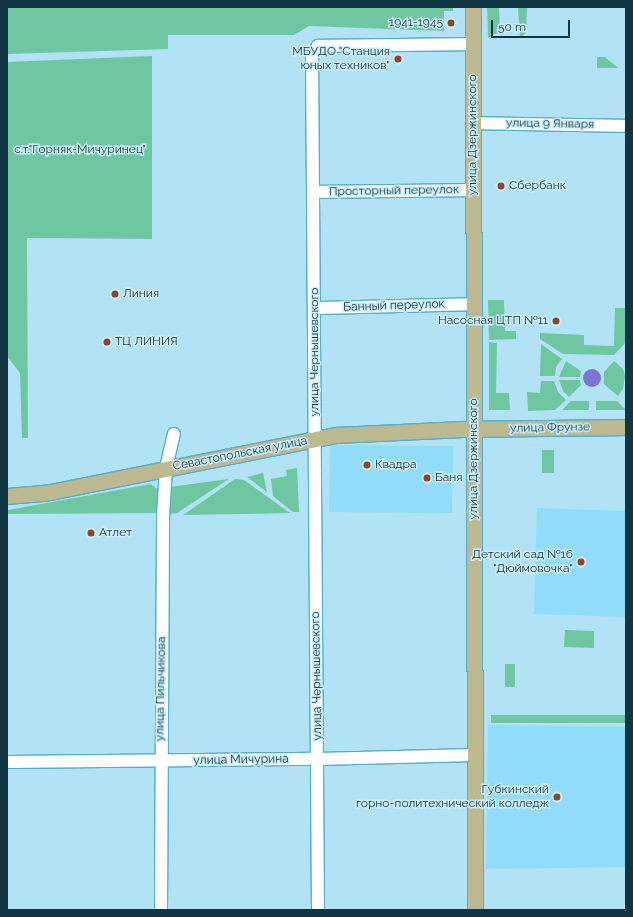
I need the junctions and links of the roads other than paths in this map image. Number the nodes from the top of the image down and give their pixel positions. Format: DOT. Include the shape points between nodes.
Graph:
graph roads {
  1 [pos="473,7"];
  2 [pos="473,44"];
  3 [pos="473,123"];
  4 [pos="626,126"];
  5 [pos="473,190"];
  6 [pos="314,192"];
  7 [pos="474,304"];
  8 [pos="315,308"];
  9 [pos="626,427"];
  10 [pos="474,429"];
  11 [pos="174,434"];
  12 [pos="316,439"];
  13 [pos="166,468"];
  14 [pos="7,496"];
  15 [pos="475,755"];
  16 [pos="318,759"];
  17 [pos="160,761"];
  18 [pos="7,762"];
  19 [pos="161,910"];
  20 [pos="318,910"];
  21 [pos="475,910"];
  1 -- 2 [label="main road, улица Дзержинского"];
  2 -- 3 [label="main road, улица Дзержинского"];
  2 -- 6 [label="street, улица Чернышевского" via="318,46 312,56"];
  3 -- 4 [label="street, улица 9 Января"];
  3 -- 5 [label="main road, улица Дзержинского"];
  5 -- 6 [label="street, Просторный переулок"];
  5 -- 7 [label="main road, улица Дзержинского"];
  6 -- 8 [label="street, улица Чернышевского"];
  7 -- 8 [label="street, Банный переулок"];
  7 -- 10 [label="main road, улица Дзержинского"];
  8 -- 12 [label="street, улица Чернышевского"];
  9 -- 10 [label="main road, улица Фрунзе"];
  10 -- 12 [label="main road, Севастопольская улица" via="336,435"];
  10 -- 15 [label="main road, улица Дзержинского"];
  11 -- 13 [label="street, улица Пильчикова"];
  12 -- 13 [label="main road, Севастопольская улица"];
  12 -- 16 [label="street, улица Чернышевского"];
  13 -- 14 [label="main road, Севастопольская улица" via="45,492"];
  13 -- 17 [label="street, улица Пильчикова"];
  15 -- 16 [label="street, улица Мичурина"];
  15 -- 21 [label="main road, улица Дзержинского"];
  16 -- 17 [label="street, улица Мичурина"];
  16 -- 20 [label="street, улица Чернышевского"];
  17 -- 18 [label="street, улица Мичурина"];
  17 -- 19 [label="street, улица Пильчикова"];
}
